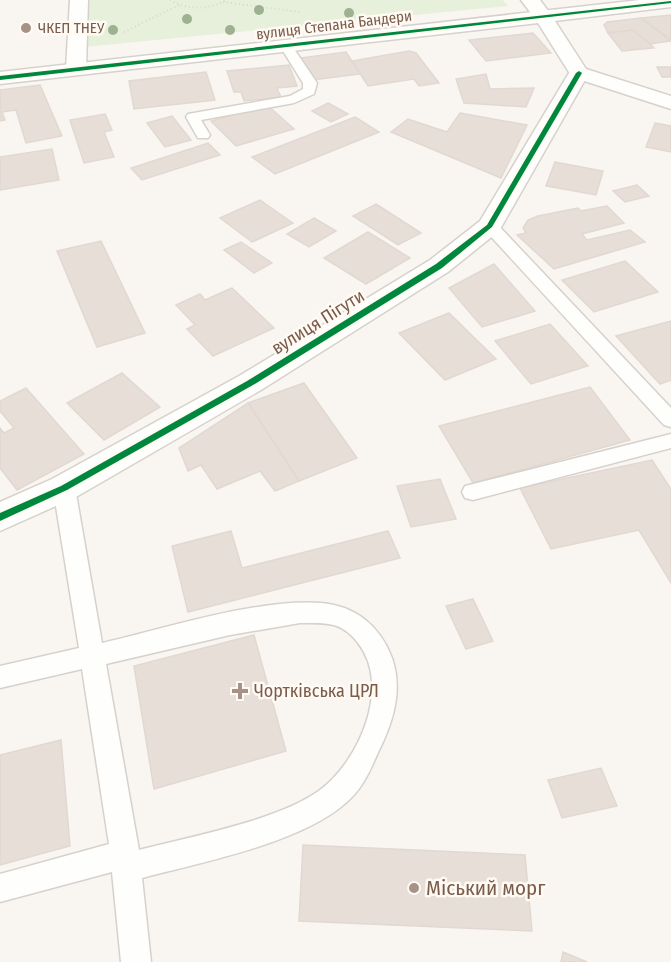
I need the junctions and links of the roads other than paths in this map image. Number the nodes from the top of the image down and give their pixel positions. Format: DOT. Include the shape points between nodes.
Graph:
graph roads {
  1 [pos="79,0"];
  2 [pos="530,0"];
  3 [pos="671,2"];
  4 [pos="543,16"];
  5 [pos="286,46"];
  6 [pos="76,60"];
  7 [pos="579,73"];
  8 [pos="0,78"];
  9 [pos="671,103"];
  10 [pos="203,135"];
  11 [pos="490,226"];
  12 [pos="671,420"];
  13 [pos="671,441"];
  14 [pos="64,488"];
  15 [pos="473,492"];
  16 [pos="0,517"];
  17 [pos="92,656"];
  18 [pos="0,676"];
  19 [pos="126,861"];
  20 [pos="0,888"];
  21 [pos="136,962"];
  1 -- 6 [label="street"];
  2 -- 4 [label="street"];
  3 -- 4 [label="street, вулиця Степана Бандери"];
  4 -- 5 [label="street, вулиця Степана Бандери"];
  4 -- 7 [label="street"];
  5 -- 6 [label="street, вулиця Степана Бандери"];
  5 -- 10 [label="lane" via="310,83 309,91 294,99 193,117"];
  6 -- 8 [label="street, вулиця Степана Бандери"];
  7 -- 9 [label="street"];
  7 -- 11 [label="street, вулиця Пігути"];
  11 -- 12 [label="lane"];
  11 -- 14 [label="street, вулиця Пігути" via="439,266 250,383"];
  13 -- 15 [label="lane"];
  14 -- 16 [label="street, вулиця Пігути"];
  14 -- 17 [label="lane"];
  17 -- 18 [label="lane"];
  17 -- 19 [label="lane"];
  17 -- 19 [label="lane" via="258,618 320,612 356,625 370,639 384,677 380,722 359,768 343,789 320,808 292,822"];
  19 -- 20 [label="lane"];
  19 -- 21 [label="lane"];
}
